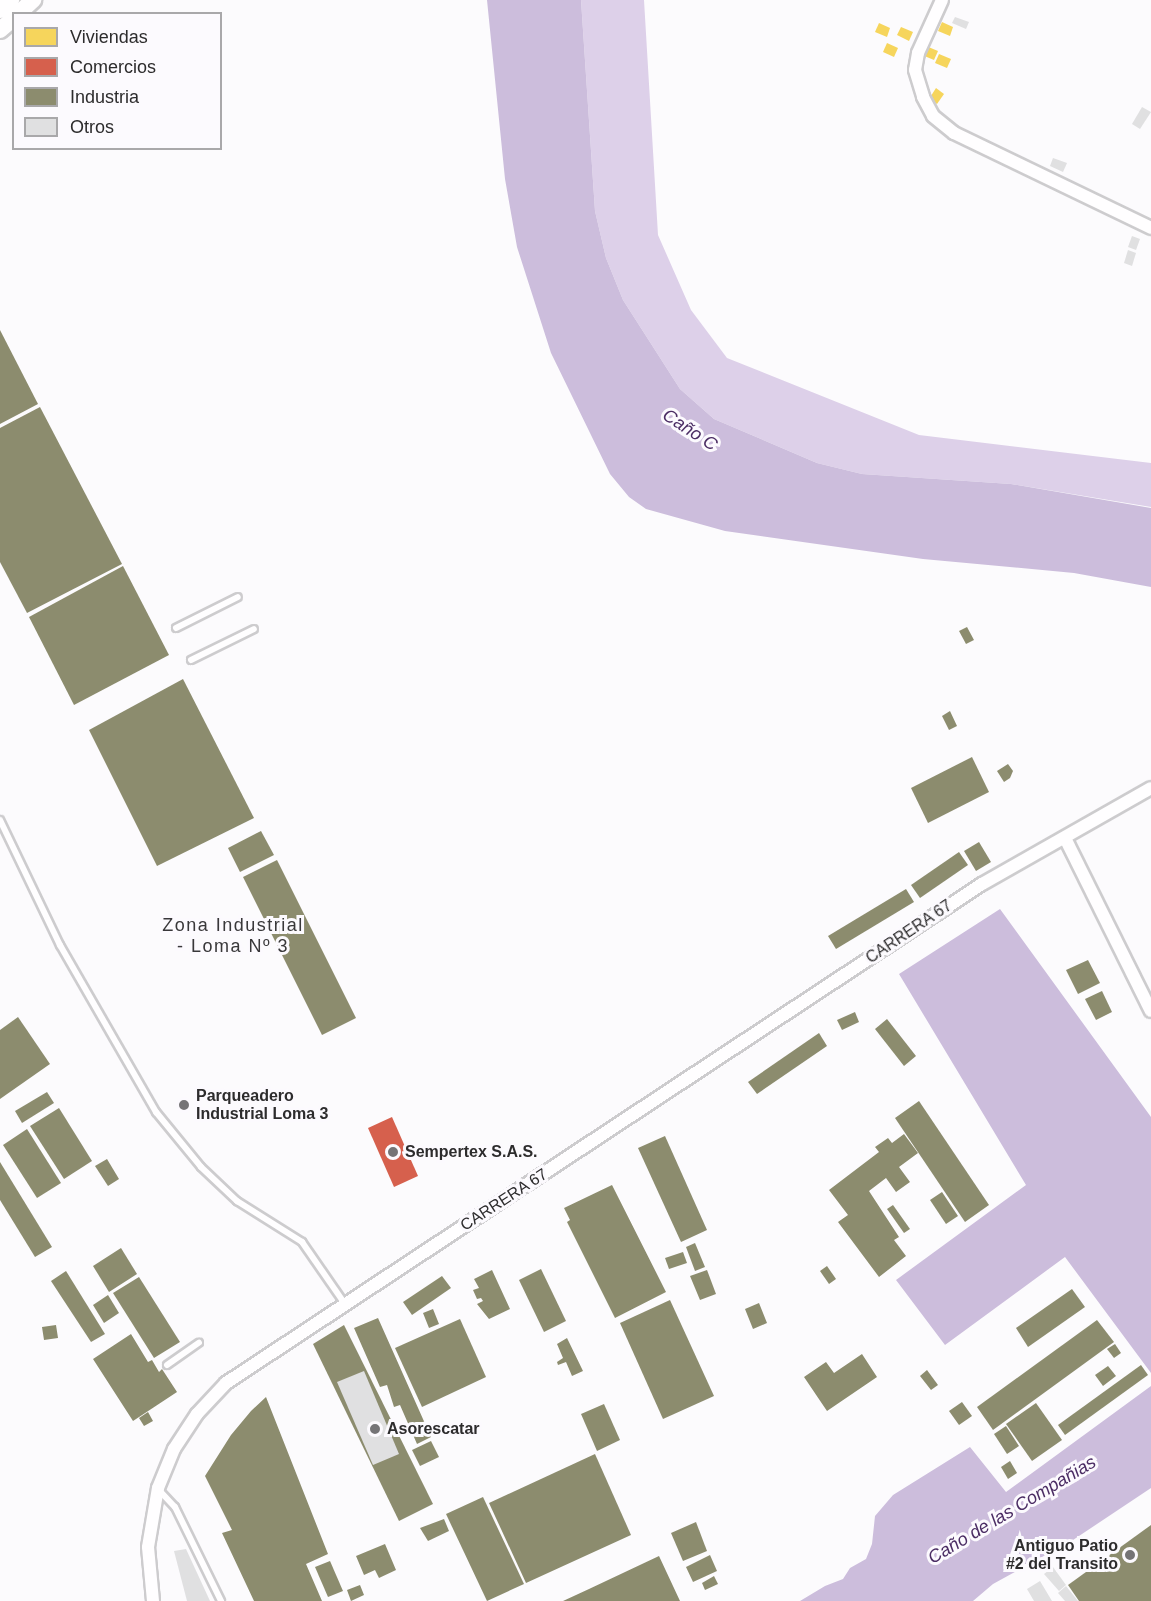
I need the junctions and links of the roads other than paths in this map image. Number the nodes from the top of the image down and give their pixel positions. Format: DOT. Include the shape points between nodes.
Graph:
graph roads {
  1 [pos="11,0"];
  2 [pos="33,0"];
  3 [pos="942,0"];
  4 [pos="0,10"];
  5 [pos="20,12"];
  6 [pos="12,20"];
  7 [pos="0,30"];
  8 [pos="1151,228"];
  9 [pos="238,597"];
  10 [pos="176,628"];
  11 [pos="254,629"];
  12 [pos="192,660"];
  13 [pos="1151,788"];
  14 [pos="0,820"];
  15 [pos="1065,838"];
  16 [pos="1151,1011"];
  17 [pos="345,1304"];
  18 [pos="199,1343"];
  19 [pos="167,1365"];
  20 [pos="158,1488"];
  21 [pos="153,1601"];
  22 [pos="221,1601"];
  1 -- 4 [label="main road"];
  2 -- 5 [label="main road"];
  3 -- 8 [label="street" via="918,53 915,70 933,116 954,134"];
  6 -- 7 [label="main road"];
  9 -- 10 [label="lane"];
  11 -- 12 [label="lane"];
  13 -- 15 [label="street, CARRERA 67"];
  14 -- 17 [label="lane" via="60,945 156,1112 201,1167 237,1201 302,1242"];
  15 -- 16 [label="street"];
  15 -- 17 [label="street, CARRERA 67" via="982,884"];
  17 -- 20 [label="street, CARRERA 67" via="226,1383 197,1414 174,1449"];
  18 -- 19 [label="lane"];
  20 -- 21 [label="street, CARRERA 67" via="148,1547"];
  20 -- 22 [label="lane" via="175,1507"];
}
